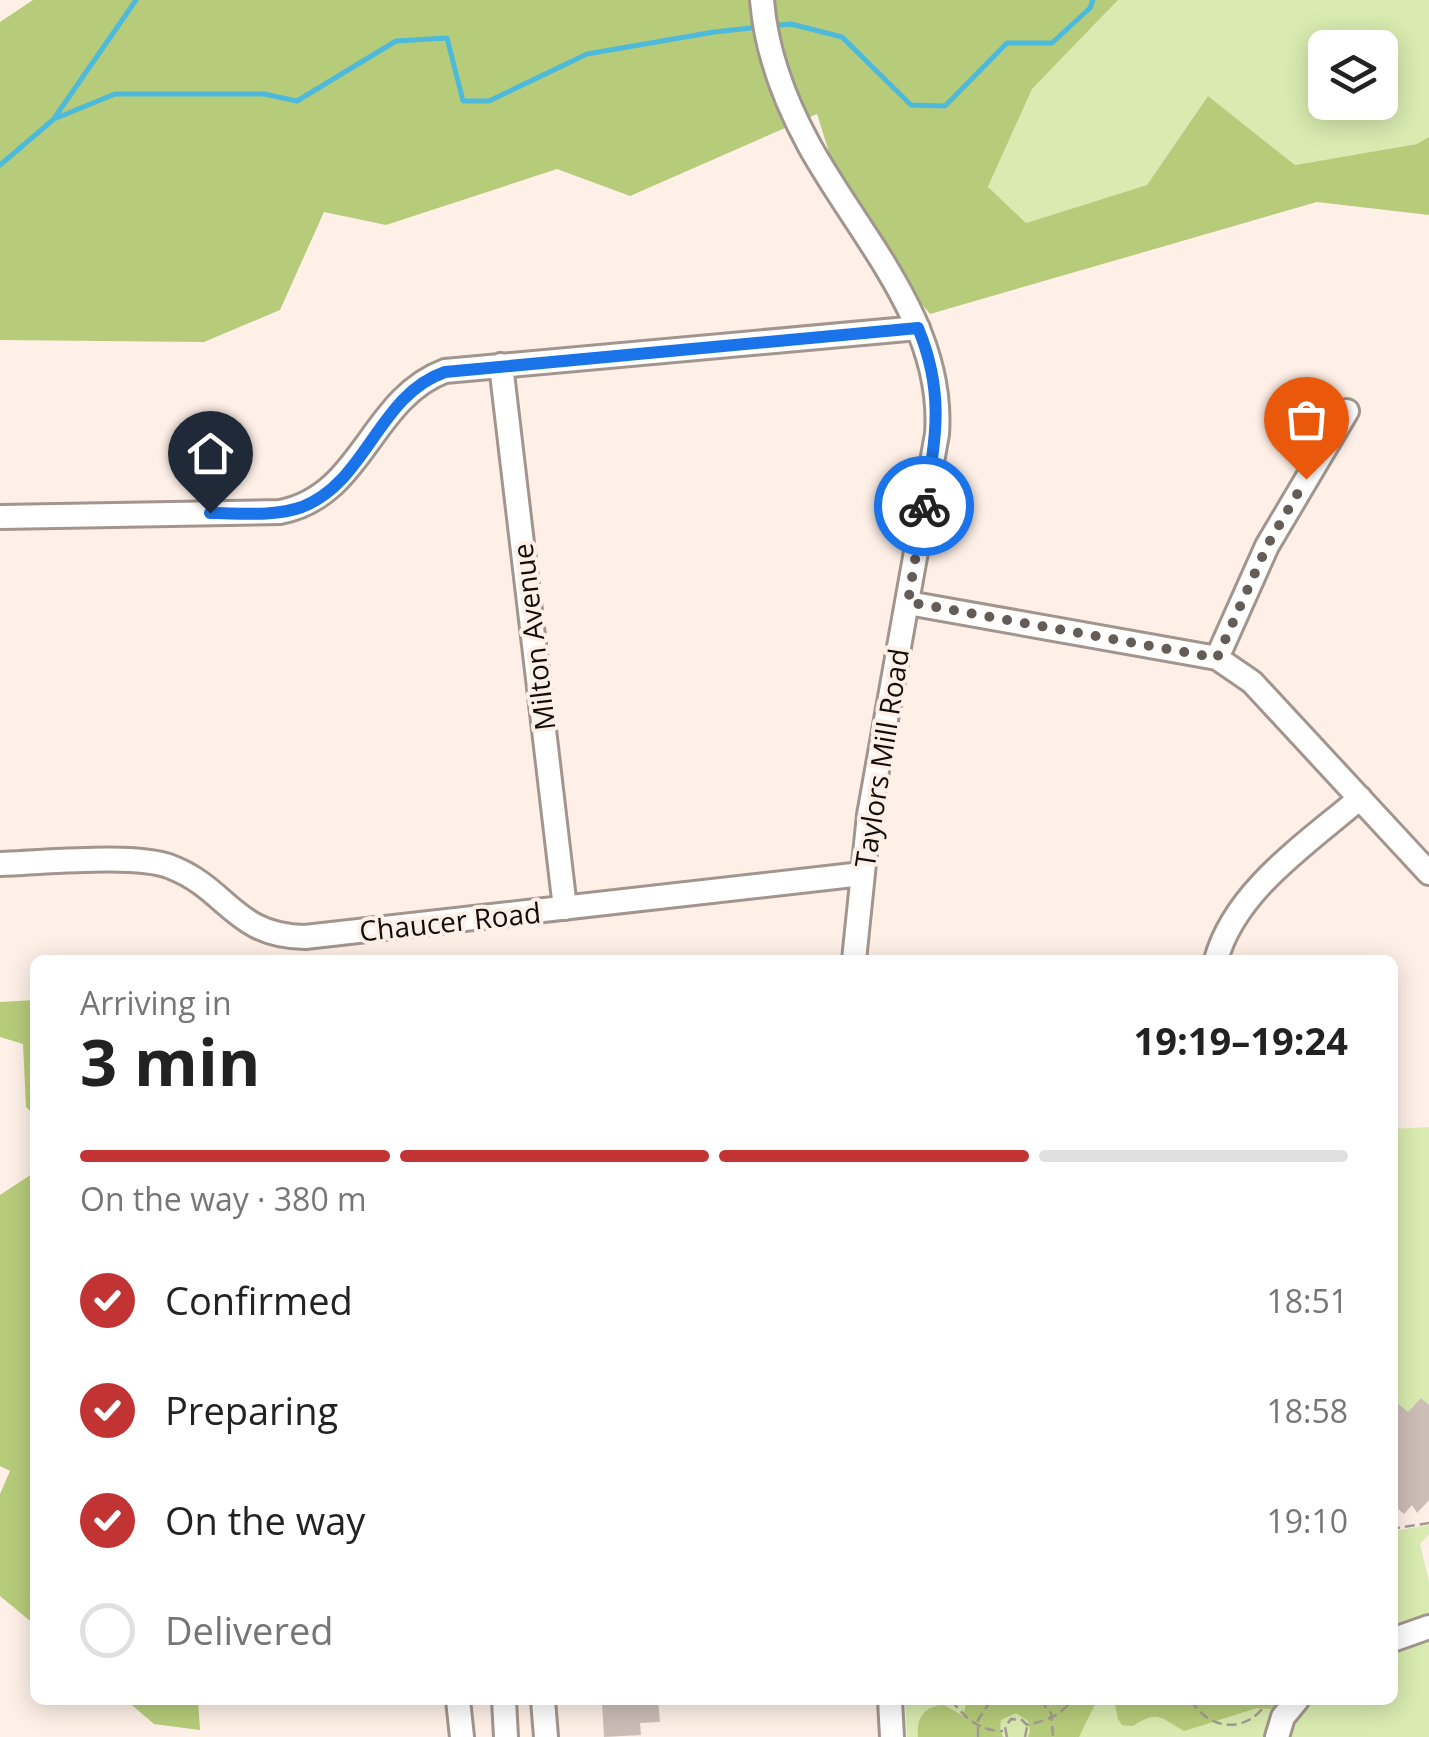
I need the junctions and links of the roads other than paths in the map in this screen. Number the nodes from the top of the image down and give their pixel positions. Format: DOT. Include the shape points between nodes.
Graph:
graph roads {
  1 [pos="762,7"];
  2 [pos="918,328"];
  3 [pos="501,365"];
  4 [pos="1347,411"];
  5 [pos="0,517"];
  6 [pos="908,602"];
  7 [pos="1217,658"];
  8 [pos="1360,798"];
  9 [pos="0,864"];
  10 [pos="1429,873"];
  11 [pos="862,874"];
  12 [pos="565,908"];
  13 [pos="854,955"];
  14 [pos="1218,955"];
  15 [pos="1429,1627"];
  16 [pos="1398,1638"];
  17 [pos="459,1705"];
  18 [pos="504,1705"];
  19 [pos="543,1705"];
  20 [pos="890,1705"];
  21 [pos="1292,1705"];
  22 [pos="462,1737"];
  23 [pos="506,1737"];
  24 [pos="546,1737"];
  25 [pos="892,1737"];
  26 [pos="1277,1737"];
  1 -- 2 [label="street, Taylors Mill Road" via="786,97 808,143"];
  2 -- 3 [label="street"];
  2 -- 6 [label="street, Taylors Mill Road" via="930,357 938,418"];
  3 -- 5 [label="street" via="421,382 399,400 340,480 305,506 280,512"];
  3 -- 12 [label="street, Milton Avenue"];
  4 -- 7 [label="street" via="1267,546"];
  6 -- 7 [label="street"];
  6 -- 11 [label="street, Taylors Mill Road"];
  7 -- 8 [label="street" via="1252,682"];
  8 -- 10 [label="street"];
  8 -- 14 [label="street" via="1256,890"];
  9 -- 12 [label="street, Chaucer Road" via="158,864 194,878 243,921 286,937"];
  11 -- 12 [label="street, Chaucer Road"];
  11 -- 13 [label="street, Taylors Mill Road"];
  15 -- 16 [label="street"];
  17 -- 22 [label="street"];
  18 -- 23 [label="street"];
  19 -- 24 [label="street"];
  20 -- 25 [label="street"];
  21 -- 26 [label="street"];
}
